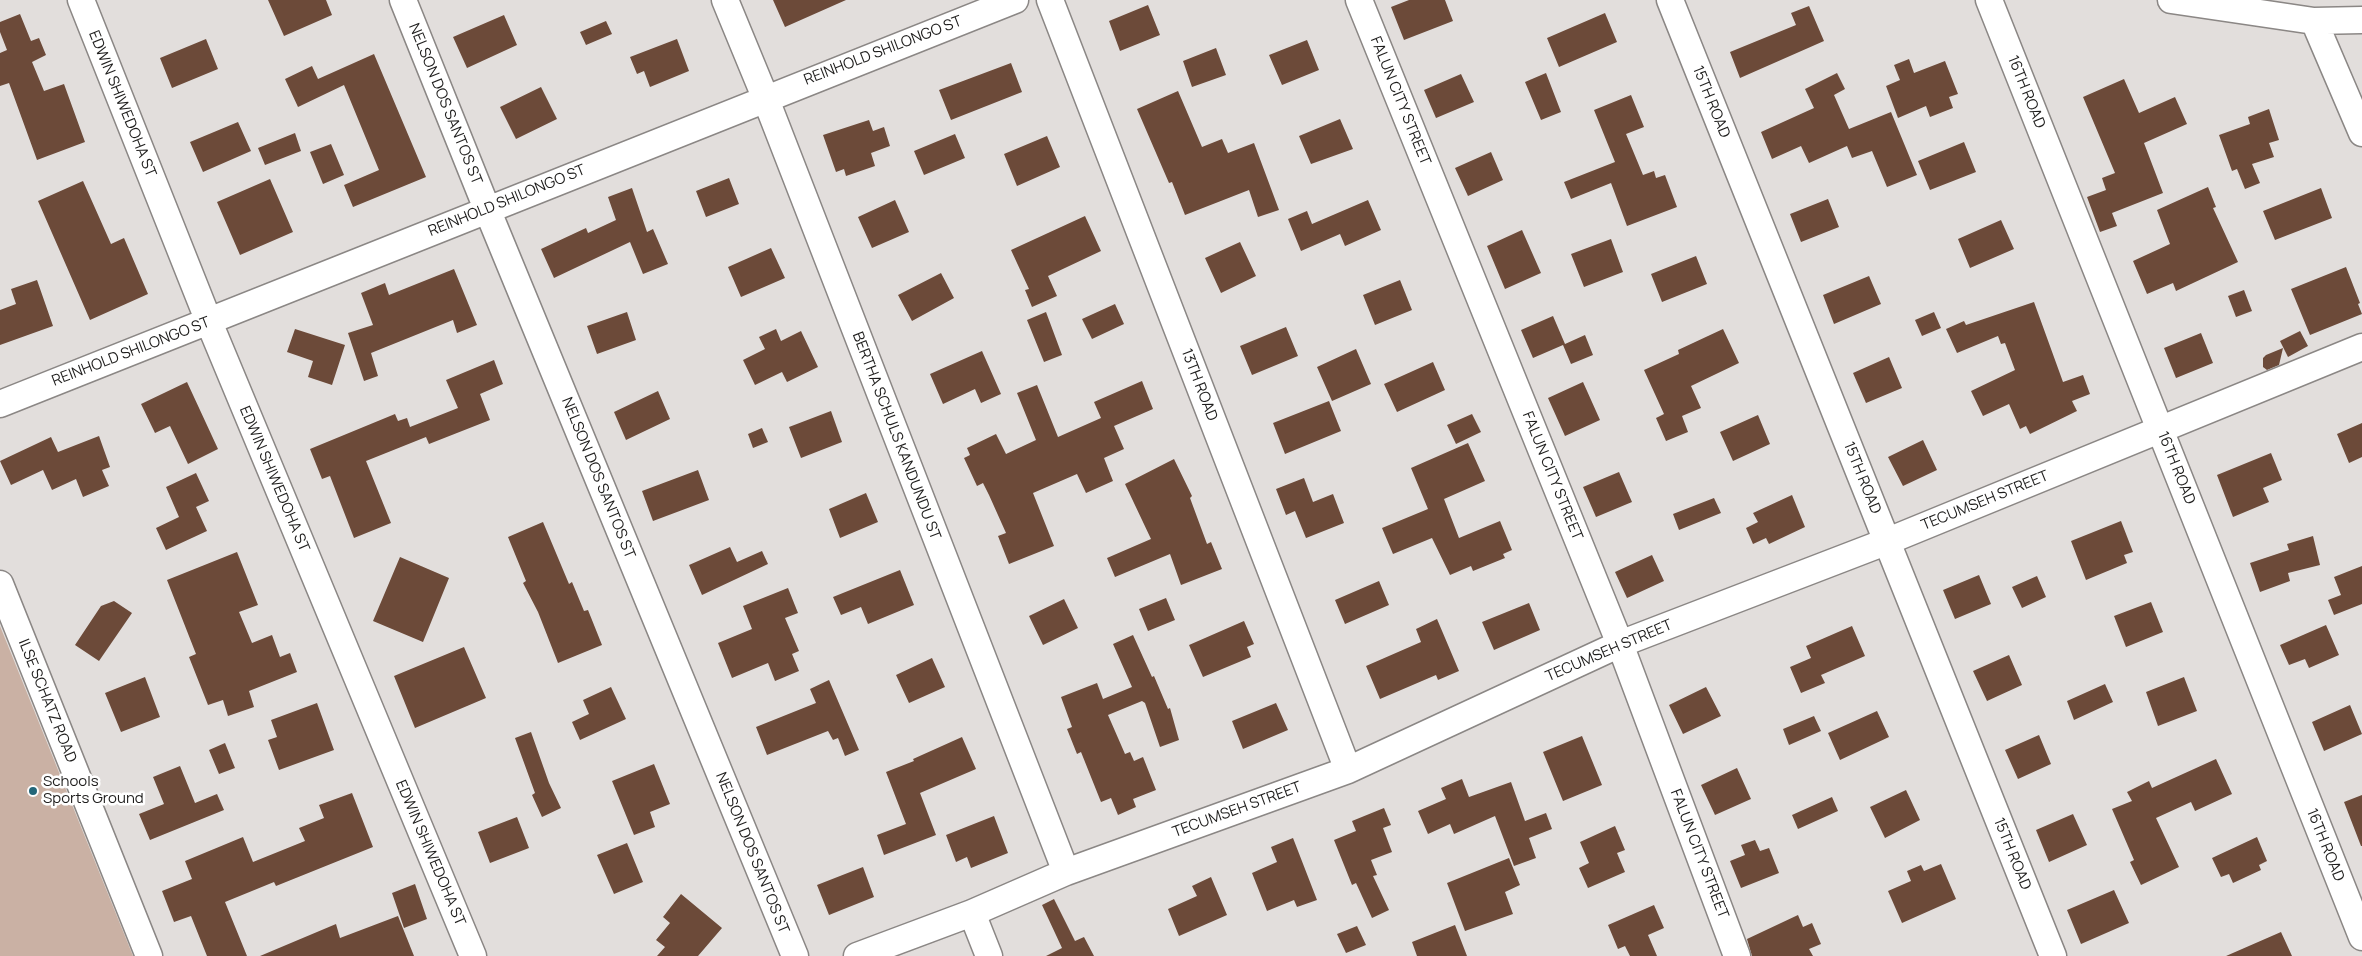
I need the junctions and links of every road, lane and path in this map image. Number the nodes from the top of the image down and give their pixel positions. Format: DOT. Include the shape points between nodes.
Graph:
graph roads {
  1 [pos="81,0"];
  2 [pos="403,0"];
  3 [pos="725,0"];
  4 [pos="1015,0"];
  5 [pos="1050,0"];
  6 [pos="1359,0"];
  7 [pos="1670,0"];
  8 [pos="1989,0"];
  9 [pos="2171,0"];
  10 [pos="2362,20"];
  11 [pos="2314,21"];
  12 [pos="765,97"];
  13 [pos="2362,133"];
  14 [pos="487,209"];
  15 [pos="209,322"];
  16 [pos="2362,347"];
  17 [pos="0,404"];
  18 [pos="2160,429"];
  19 [pos="1888,541"];
  20 [pos="0,584"];
  21 [pos="1620,644"];
  22 [pos="1348,770"];
  23 [pos="1066,872"];
  24 [pos="972,913"];
  25 [pos="2362,937"];
  26 [pos="149,956"];
  27 [pos="473,956"];
  28 [pos="794,956"];
  29 [pos="858,956"];
  30 [pos="989,956"];
  31 [pos="1737,956"];
  32 [pos="2053,956"];
  1 -- 15 [label="street, EDWIN SHIWEDOHA ST"];
  2 -- 14 [label="street, NELSON DOS SANTOS ST"];
  3 -- 12 [label="street, BERTHA SCHULS KANDUNDU ST"];
  4 -- 12 [label="street, REINHOLD SHILONGO ST"];
  5 -- 22 [label="street, 13TH ROAD"];
  6 -- 21 [label="street, FALUN CITY STREET"];
  7 -- 19 [label="street, 15TH ROAD"];
  8 -- 18 [label="street, 16TH ROAD"];
  9 -- 11 [label="street"];
  10 -- 11 [label="street"];
  11 -- 13 [label="street"];
  12 -- 14 [label="street, REINHOLD SHILONGO ST"];
  12 -- 23 [label="street, BERTHA SCHULS KANDUNDU ST"];
  14 -- 15 [label="street, REINHOLD SHILONGO ST"];
  14 -- 28 [label="street, NELSON DOS SANTOS ST"];
  15 -- 17 [label="street, REINHOLD SHILONGO ST"];
  15 -- 27 [label="street, EDWIN SHIWEDOHA ST"];
  16 -- 18 [label="street, TECUMSEH STREET"];
  18 -- 19 [label="street, TECUMSEH STREET"];
  18 -- 25 [label="street, 16TH ROAD"];
  19 -- 21 [label="street, TECUMSEH STREET"];
  19 -- 32 [label="street, 15TH ROAD"];
  20 -- 26 [label="street, ILSE SCHATZ ROAD"];
  21 -- 22 [label="street, TECUMSEH STREET"];
  21 -- 31 [label="street, FALUN CITY STREET"];
  22 -- 23 [label="street, TECUMSEH STREET"];
  23 -- 24 [label="street, TECUMSEH STREET"];
  24 -- 29 [label="street, TECUMSEH STREET"];
  24 -- 30 [label="street"];
}
